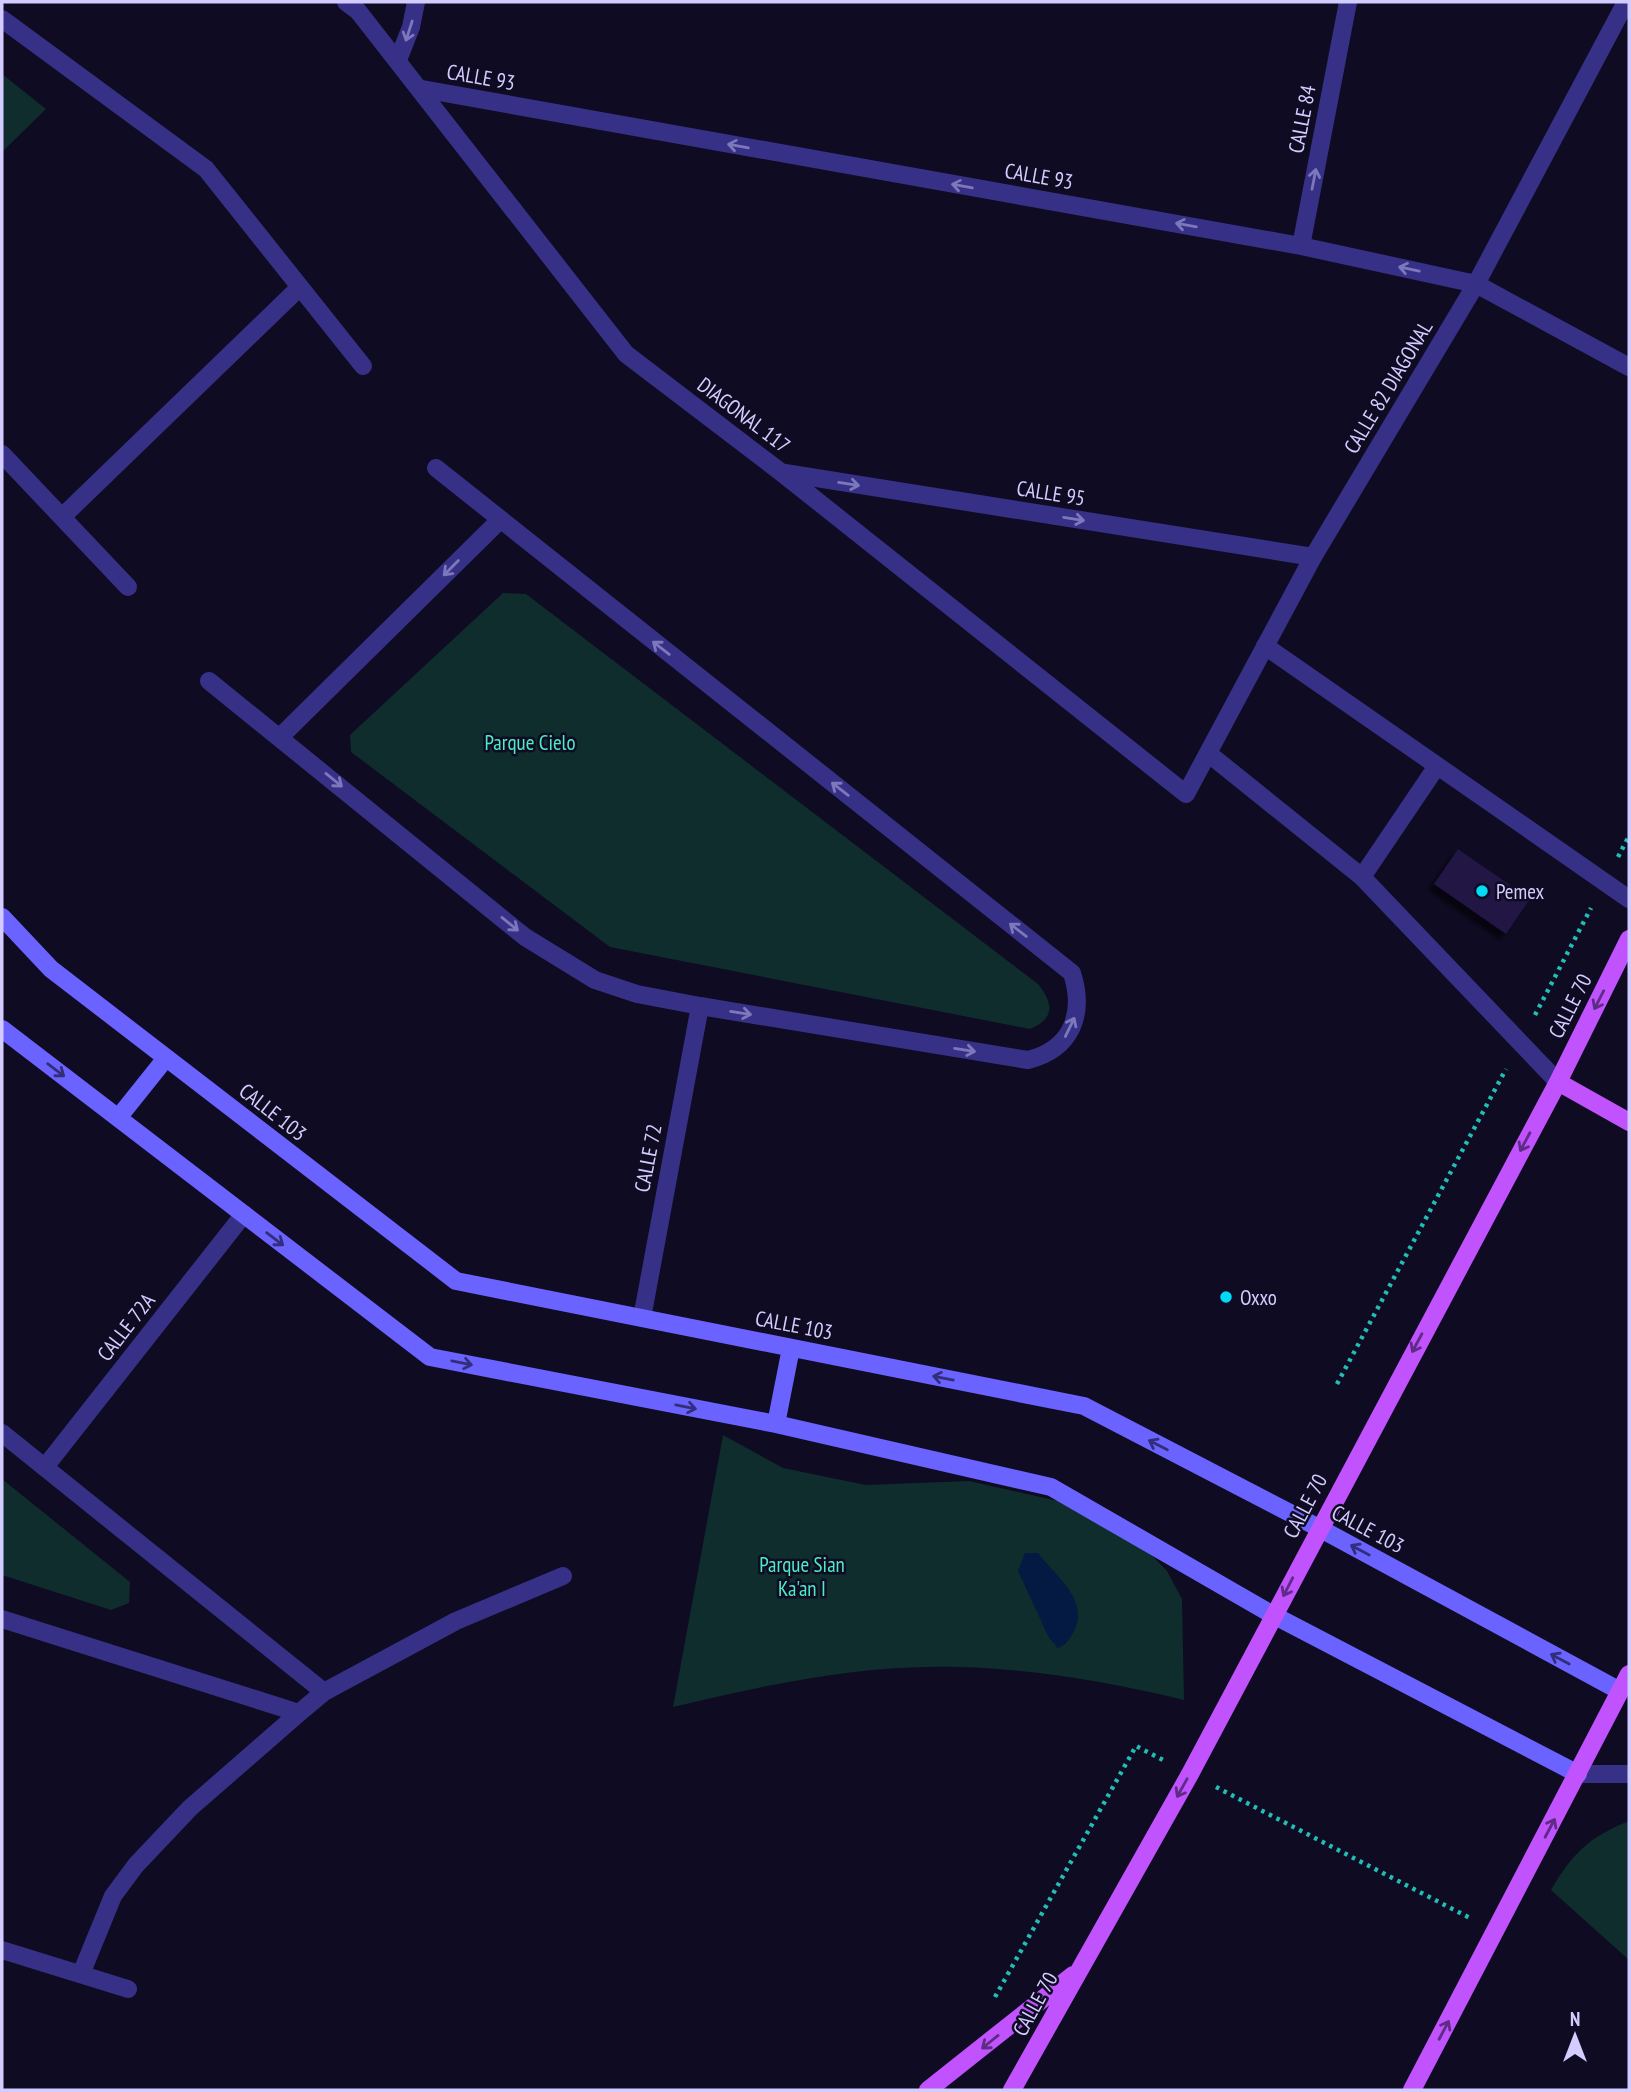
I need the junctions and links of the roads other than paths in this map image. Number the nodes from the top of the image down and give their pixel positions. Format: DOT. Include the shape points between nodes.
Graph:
graph roads {
  1 [pos="346,2"];
  2 [pos="416,2"];
  3 [pos="1348,2"];
  4 [pos="1626,2"];
  5 [pos="2,19"];
  6 [pos="398,60"];
  7 [pos="422,89"];
  8 [pos="1301,246"];
  9 [pos="1476,284"];
  10 [pos="300,286"];
  11 [pos="363,366"];
  12 [pos="1629,366"];
  13 [pos="2,454"];
  14 [pos="436,468"];
  15 [pos="782,473"];
  16 [pos="62,517"];
  17 [pos="500,520"];
  18 [pos="1313,557"];
  19 [pos="128,587"];
  20 [pos="1265,646"];
  21 [pos="209,681"];
  22 [pos="281,736"];
  23 [pos="1209,754"];
  24 [pos="1437,766"];
  25 [pos="1186,794"];
  26 [pos="1362,877"];
  27 [pos="1629,898"];
  28 [pos="2,917"];
  29 [pos="1629,939"];
  30 [pos="700,1006"];
  31 [pos="2,1029"];
  32 [pos="166,1058"];
  33 [pos="1558,1082"];
  34 [pos="118,1118"];
  35 [pos="1629,1122"];
  36 [pos="244,1214"];
  37 [pos="642,1318"];
  38 [pos="791,1348"];
  39 [pos="776,1424"];
  40 [pos="2,1433"];
  41 [pos="44,1467"];
  42 [pos="1319,1528"];
  43 [pos="563,1576"];
  44 [pos="1273,1615"];
  45 [pos="2,1619"];
  46 [pos="1629,1674"];
  47 [pos="324,1692"];
  48 [pos="1625,1697"];
  49 [pos="299,1713"];
  50 [pos="1578,1774"];
  51 [pos="1629,1774"];
  52 [pos="2,1950"];
  53 [pos="1081,1968"];
  54 [pos="81,1974"];
  55 [pos="128,1989"];
  56 [pos="928,2090"];
  57 [pos="1013,2090"];
  58 [pos="1412,2090"];
  1 -- 6 [label="street, DIAGONAL 117"];
  2 -- 6 [label="street, one-way"];
  8 -- 3 [label="street, CALLE 84, one-way"];
  4 -- 9 [label="street, CALLE 82 DIAGONAL"];
  5 -- 10 [label="street" via="206,169"];
  6 -- 7 [label="street, DIAGONAL 117"];
  8 -- 7 [label="street, CALLE 93, one-way"];
  7 -- 15 [label="street, DIAGONAL 117" via="626,354"];
  9 -- 8 [label="street, CALLE 93, one-way"];
  9 -- 12 [label="street, CALLE 93"];
  9 -- 18 [label="street, CALLE 82 DIAGONAL"];
  10 -- 11 [label="street"];
  10 -- 16 [label="street"];
  13 -- 16 [label="street"];
  14 -- 17 [label="street"];
  15 -- 18 [label="street, CALLE 95, one-way"];
  15 -- 25 [label="street, DIAGONAL 117"];
  16 -- 19 [label="street"];
  17 -- 22 [label="street, one-way"];
  30 -- 17 [label="street, one-way" via="1028,1060 1048,1055 1062,1043 1072,1027 1077,990 1072,973"];
  18 -- 20 [label="street, CALLE 82 DIAGONAL"];
  20 -- 23 [label="street, CALLE 82 DIAGONAL"];
  20 -- 24 [label="street"];
  21 -- 22 [label="street"];
  22 -- 30 [label="street, one-way" via="525,937 564,963 595,980 637,994"];
  23 -- 25 [label="street, CALLE 82 DIAGONAL"];
  23 -- 26 [label="street"];
  24 -- 26 [label="street"];
  24 -- 27 [label="street"];
  26 -- 33 [label="street"];
  28 -- 32 [label="main road, CALLE 103" via="51,969"];
  29 -- 33 [label="main road, CALLE 70, one-way"];
  30 -- 37 [label="street, CALLE 72"];
  31 -- 34 [label="main road, one-way"];
  32 -- 34 [label="main road"];
  32 -- 37 [label="main road, CALLE 103" via="456,1282"];
  33 -- 35 [label="main road"];
  33 -- 42 [label="main road, CALLE 70, one-way"];
  34 -- 36 [label="main road"];
  36 -- 39 [label="main road, one-way" via="430,1357"];
  36 -- 41 [label="street, CALLE 72A"];
  37 -- 38 [label="main road, CALLE 103"];
  38 -- 39 [label="main road"];
  42 -- 38 [label="main road, CALLE 103, one-way" via="1084,1406"];
  39 -- 44 [label="main road" via="1051,1487"];
  40 -- 41 [label="street"];
  41 -- 47 [label="street"];
  42 -- 44 [label="main road, CALLE 70, one-way"];
  48 -- 42 [label="main road, CALLE 103, one-way"];
  43 -- 47 [label="street" via="456,1621"];
  44 -- 50 [label="main road"];
  44 -- 53 [label="main road, CALLE 70, one-way"];
  45 -- 49 [label="street"];
  46 -- 48 [label="main road"];
  47 -- 49 [label="street"];
  48 -- 50 [label="main road"];
  49 -- 54 [label="street" via="190,1808 136,1865 113,1896"];
  50 -- 51 [label="street"];
  58 -- 50 [label="main road, one-way"];
  52 -- 54 [label="street"];
  53 -- 56 [label="main road, one-way"];
  53 -- 57 [label="main road, CALLE 70"];
  54 -- 55 [label="street"];
}
